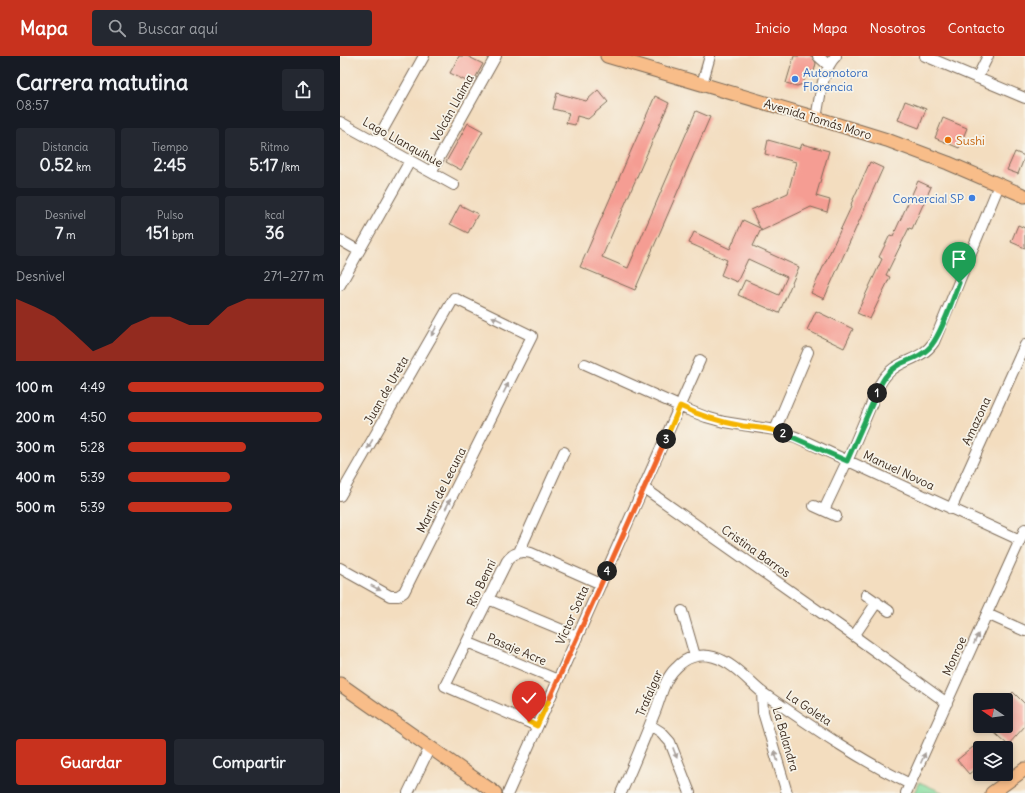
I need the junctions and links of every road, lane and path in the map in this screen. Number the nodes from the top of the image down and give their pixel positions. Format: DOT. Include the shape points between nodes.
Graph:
graph roads {
  1 [pos="424,56"];
  2 [pos="496,56"];
  3 [pos="607,56"];
  4 [pos="710,56"];
  5 [pos="818,56"];
  6 [pos="836,56"];
  7 [pos="925,56"];
  8 [pos="988,56"];
  9 [pos="828,65"];
  10 [pos="977,78"];
  11 [pos="702,84"];
  12 [pos="1025,98"];
  13 [pos="816,118"];
  14 [pos="340,122"];
  15 [pos="376,142"];
  16 [pos="410,160"];
  17 [pos="431,172"];
  18 [pos="454,185"];
  19 [pos="999,185"];
  20 [pos="1025,196"];
  21 [pos="340,240"];
  22 [pos="359,251"];
  23 [pos="340,285"];
  24 [pos="454,298"];
  25 [pos="1025,345"];
  26 [pos="808,352"];
  27 [pos="700,360"];
  28 [pos="585,364"];
  29 [pos="680,406"];
  30 [pos="775,430"];
  31 [pos="564,452"];
  32 [pos="847,461"];
  33 [pos="644,488"];
  34 [pos="340,496"];
  35 [pos="814,506"];
  36 [pos="951,508"];
  37 [pos="824,510"];
  38 [pos="836,516"];
  39 [pos="1025,529"];
  40 [pos="1020,540"];
  41 [pos="519,552"];
  42 [pos="340,570"];
  43 [pos="601,584"];
  44 [pos="866,595"];
  45 [pos="488,599"];
  46 [pos="877,602"];
  47 [pos="682,611"];
  48 [pos="889,611"];
  49 [pos="987,614"];
  50 [pos="1025,631"];
  51 [pos="577,636"];
  52 [pos="854,636"];
  53 [pos="467,642"];
  54 [pos="695,656"];
  55 [pos="558,680"];
  56 [pos="340,684"];
  57 [pos="762,692"];
  58 [pos="947,704"];
  59 [pos="650,725"];
  60 [pos="537,726"];
  61 [pos="430,748"];
  62 [pos="1025,769"];
  63 [pos="908,789"];
  64 [pos="408,793"];
  65 [pos="495,793"];
  66 [pos="508,793"];
  67 [pos="621,793"];
  68 [pos="690,793"];
  69 [pos="787,793"];
  70 [pos="992,793"];
  1 -- 15 [label="street"];
  2 -- 17 [label="street, Volcán Llaima"];
  3 -- 11 [label="main road, Avenida Tomás Moro"];
  4 -- 11 [label="street"];
  5 -- 9 [label="street"];
  6 -- 9 [label="street"];
  7 -- 10 [label="street"];
  8 -- 10 [label="street"];
  9 -- 13 [label="street"];
  10 -- 12 [label="street"];
  11 -- 13 [label="main road, Avenida Tomás Moro"];
  13 -- 19 [label="main road, Avenida Tomás Moro" via="887,140"];
  14 -- 15 [label="street, Lago Llanquihue"];
  15 -- 16 [label="street, Lago Llanquihue"];
  16 -- 17 [label="street, Lago Llanquihue"];
  16 -- 22 [label="street"];
  17 -- 18 [label="street, Lago Llanquihue"];
  19 -- 20 [label="main road, Avenida Tomás Moro"];
  19 -- 32 [label="street" via="934,342 923,354 892,368 885,375"];
  21 -- 22 [label="street"];
  22 -- 23 [label="street"];
  24 -- 34 [label="street, Juan de Ureta, one-way"];
  42 -- 24 [label="street, Martín de Lecuna, one-way" via="390,596 398,596 404,592 532,336"];
  25 -- 36 [label="street, Amazona"];
  26 -- 30 [label="street"];
  27 -- 29 [label="street, Víctor Sotta"];
  28 -- 29 [label="street, Manuel Novoa"];
  29 -- 30 [label="street, Manuel Novoa" via="724,422"];
  29 -- 33 [label="street, Víctor Sotta"];
  30 -- 32 [label="street, Manuel Novoa"];
  31 -- 41 [label="street, Río Benni"];
  32 -- 36 [label="street, Manuel Novoa"];
  32 -- 37 [label="street"];
  33 -- 43 [label="street, Víctor Sotta"];
  33 -- 52 [label="street, Cristina Barros"];
  35 -- 37 [label="street"];
  36 -- 40 [label="street, Manuel Novoa"];
  37 -- 38 [label="street"];
  39 -- 40 [label="street, Monroe"];
  40 -- 49 [label="street, Monroe"];
  41 -- 43 [label="street" via="531,553"];
  41 -- 45 [label="street, Río Benni" via="507,561"];
  43 -- 51 [label="street, Víctor Sotta"];
  44 -- 46 [label="street"];
  45 -- 51 [label="street"];
  45 -- 53 [label="street, Río Benni"];
  46 -- 48 [label="street"];
  46 -- 52 [label="street"];
  47 -- 54 [label="street"];
  49 -- 50 [label="street"];
  58 -- 49 [label="street, Monroe, one-way"];
  51 -- 55 [label="street, Víctor Sotta"];
  52 -- 58 [label="street, Cristina Barros"];
  53 -- 55 [label="street, Pasaje Acre"];
  53 -- 60 [label="street, Río Benni" via="445,686"];
  54 -- 57 [label="street, La Goleta" via="709,656 721,660"];
  54 -- 59 [label="street, Trafalgar" via="671,674"];
  55 -- 60 [label="street, Víctor Sotta"];
  56 -- 61 [label="main road"];
  57 -- 63 [label="street, La Goleta"];
  69 -- 57 [label="street, La Balandra, one-way" via="763,712"];
  63 -- 58 [label="street, Monroe, one-way"];
  59 -- 67 [label="street, Trafalgar"];
  59 -- 68 [label="street, one-way" via="670,742"];
  60 -- 66 [label="street, Víctor Sotta"];
  61 -- 64 [label="street"];
  61 -- 65 [label="main road"];
  62 -- 70 [label="main road"];
}
